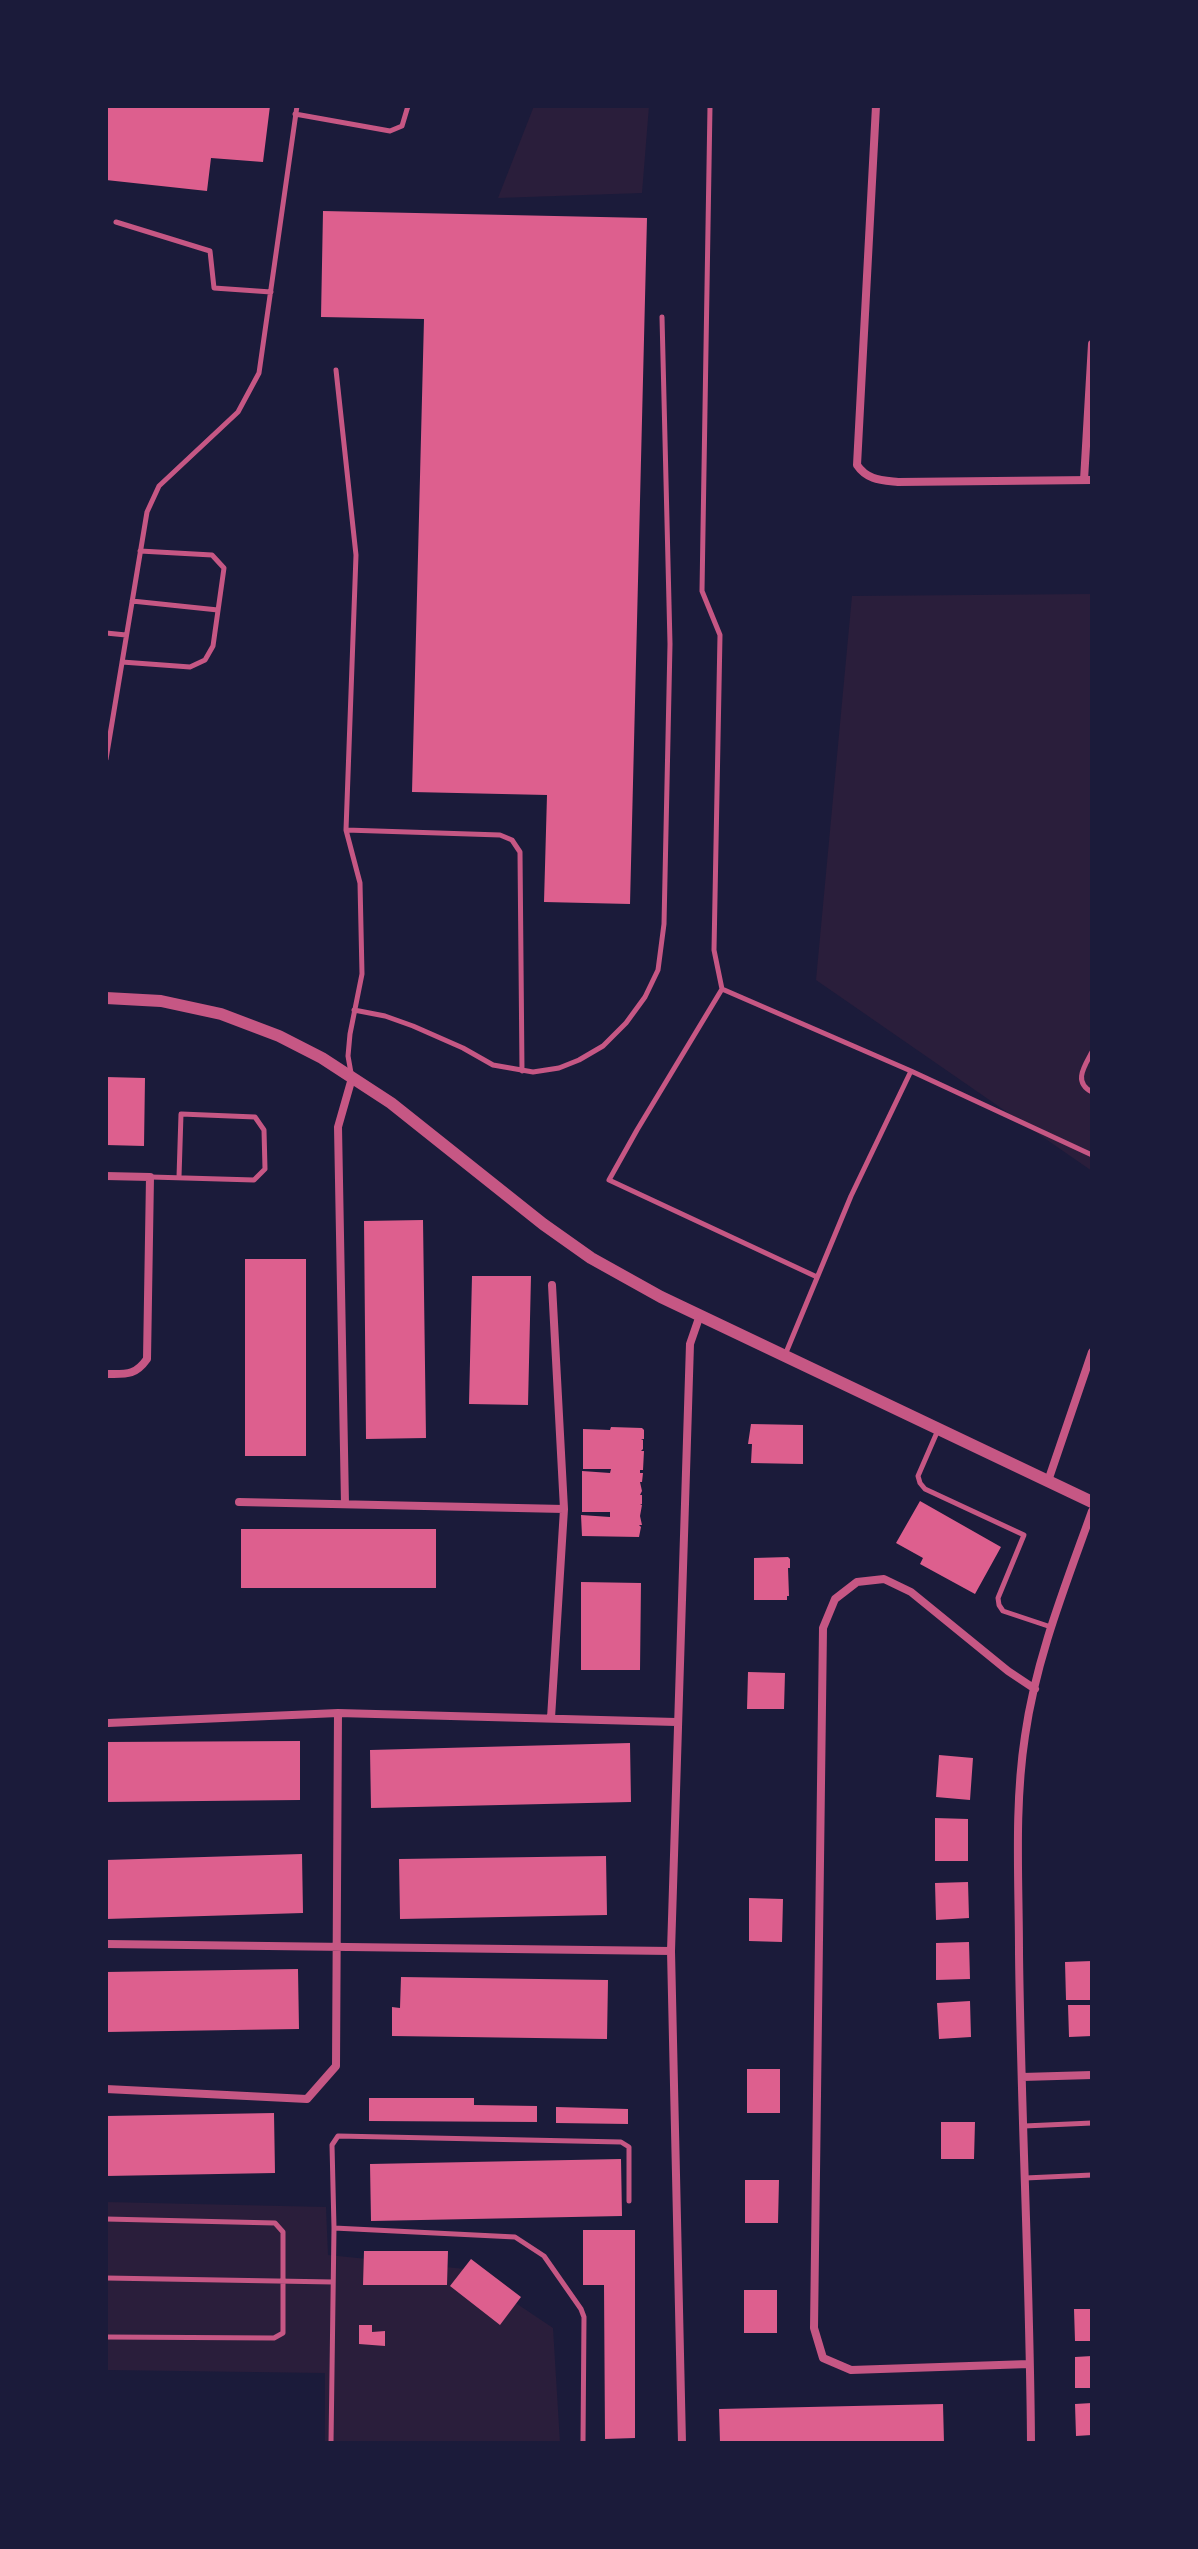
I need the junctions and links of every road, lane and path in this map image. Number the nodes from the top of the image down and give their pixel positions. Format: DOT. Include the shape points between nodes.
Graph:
graph roads {
  1 [pos="297,106"];
  2 [pos="408,106"];
  3 [pos="710,106"];
  4 [pos="876,106"];
  5 [pos="295,114"];
  6 [pos="116,222"];
  7 [pos="271,292"];
  8 [pos="662,317"];
  9 [pos="1092,344"];
  10 [pos="336,370"];
  11 [pos="1088,480"];
  12 [pos="140,551"];
  13 [pos="132,601"];
  14 [pos="218,610"];
  15 [pos="106,633"];
  16 [pos="126,635"];
  17 [pos="122,662"];
  18 [pos="106,759"];
  19 [pos="346,830"];
  20 [pos="722,989"];
  21 [pos="106,998"];
  22 [pos="354,1010"];
  23 [pos="1092,1052"];
  24 [pos="522,1071"];
  25 [pos="911,1071"];
  26 [pos="352,1078"];
  27 [pos="1092,1092"];
  28 [pos="1092,1155"];
  29 [pos="106,1176"];
  30 [pos="150,1177"];
  31 [pos="179,1177"];
  32 [pos="817,1277"];
  33 [pos="552,1285"];
  34 [pos="700,1315"];
  35 [pos="1092,1352"];
  36 [pos="784,1356"];
  37 [pos="106,1374"];
  38 [pos="938,1429"];
  39 [pos="1048,1481"];
  40 [pos="239,1502"];
  41 [pos="1092,1502"];
  42 [pos="345,1504"];
  43 [pos="564,1509"];
  44 [pos="1092,1511"];
  45 [pos="1051,1627"];
  46 [pos="1035,1689"];
  47 [pos="338,1713"];
  48 [pos="551,1718"];
  49 [pos="676,1722"];
  50 [pos="108,1723"];
  51 [pos="106,1944"];
  52 [pos="338,1946"];
  53 [pos="671,1951"];
  54 [pos="1092,2075"];
  55 [pos="1022,2077"];
  56 [pos="106,2089"];
  57 [pos="1092,2123"];
  58 [pos="1023,2126"];
  59 [pos="1092,2175"];
  60 [pos="1025,2178"];
  61 [pos="629,2201"];
  62 [pos="106,2219"];
  63 [pos="334,2228"];
  64 [pos="106,2278"];
  65 [pos="284,2280"];
  66 [pos="333,2282"];
  67 [pos="106,2337"];
  68 [pos="1029,2364"];
  69 [pos="331,2443"];
  70 [pos="583,2443"];
  71 [pos="682,2443"];
  72 [pos="1031,2443"];
  1 -- 5 [label="lane"];
  2 -- 5 [label="lane" via="402,126 390,131"];
  3 -- 20 [label="lane" via="702,591 720,635 714,950"];
  4 -- 11 [label="street" via="857,465 864,475 898,482"];
  5 -- 7 [label="lane"];
  6 -- 7 [label="lane" via="210,251 214,288"];
  7 -- 12 [label="lane" via="259,373 238,412 159,486 147,512"];
  8 -- 24 [label="lane" via="670,644 662,951 645,997 603,1046 559,1068"];
  9 -- 11 [label="street"];
  10 -- 19 [label="lane" via="356,555"];
  12 -- 13 [label="lane"];
  12 -- 14 [label="lane" via="212,555 224,568"];
  13 -- 14 [label="lane"];
  13 -- 16 [label="lane"];
  14 -- 17 [label="lane" via="213,646 205,660 190,667"];
  15 -- 16 [label="lane"];
  16 -- 17 [label="lane"];
  17 -- 18 [label="lane"];
  19 -- 22 [label="lane" via="360,883 362,974"];
  19 -- 24 [label="lane" via="500,835 512,840 520,852"];
  20 -- 25 [label="lane"];
  20 -- 32 [label="lane" via="609,1180"];
  21 -- 26 [label="street" via="161,1001 221,1014 279,1036"];
  22 -- 24 [label="lane" via="399,1021 493,1065"];
  22 -- 26 [label="lane" via="348,1056"];
  23 -- 27 [label="lane" via="1081,1081"];
  25 -- 28 [label="lane"];
  25 -- 32 [label="lane"];
  26 -- 34 [label="street" via="591,1258"];
  26 -- 42 [label="street" via="338,1127"];
  29 -- 30 [label="street"];
  30 -- 31 [label="lane"];
  30 -- 37 [label="street" via="147,1359 139,1370"];
  31 -- 31 [label="lane" via="254,1180 265,1169 264,1130 255,1117 181,1114"];
  32 -- 36 [label="lane"];
  33 -- 43 [label="street"];
  34 -- 36 [label="street"];
  34 -- 49 [label="street" via="690,1344"];
  35 -- 39 [label="street"];
  36 -- 38 [label="street"];
  38 -- 39 [label="street"];
  38 -- 45 [label="lane" via="918,1476 920,1483 1024,1535 999,1605"];
  39 -- 41 [label="street"];
  40 -- 42 [label="street"];
  42 -- 43 [label="street"];
  43 -- 48 [label="street"];
  44 -- 45 [label="street"];
  45 -- 46 [label="street"];
  46 -- 55 [label="street" via="1025,1733 1018,1816"];
  46 -- 68 [label="street" via="911,1592 884,1579 857,1582 835,1599 823,1628 814,2328 823,2358 851,2370"];
  47 -- 48 [label="street"];
  47 -- 50 [label="street"];
  47 -- 52 [label="street"];
  48 -- 49 [label="street"];
  49 -- 53 [label="street"];
  51 -- 52 [label="street"];
  52 -- 53 [label="street"];
  52 -- 56 [label="street" via="336,2066 307,2099"];
  53 -- 71 [label="street"];
  54 -- 55 [label="street"];
  55 -- 58 [label="street"];
  57 -- 58 [label="lane"];
  58 -- 60 [label="street"];
  59 -- 60 [label="lane"];
  60 -- 68 [label="street"];
  61 -- 63 [label="lane" via="629,2147 621,2142 338,2136 332,2145"];
  62 -- 65 [label="lane" via="275,2223 283,2232"];
  63 -- 66 [label="lane"];
  63 -- 70 [label="lane" via="515,2237 544,2256 584,2317"];
  64 -- 65 [label="lane"];
  65 -- 66 [label="lane"];
  65 -- 67 [label="lane" via="283,2333 274,2338"];
  66 -- 69 [label="lane"];
  68 -- 72 [label="street"];
}
